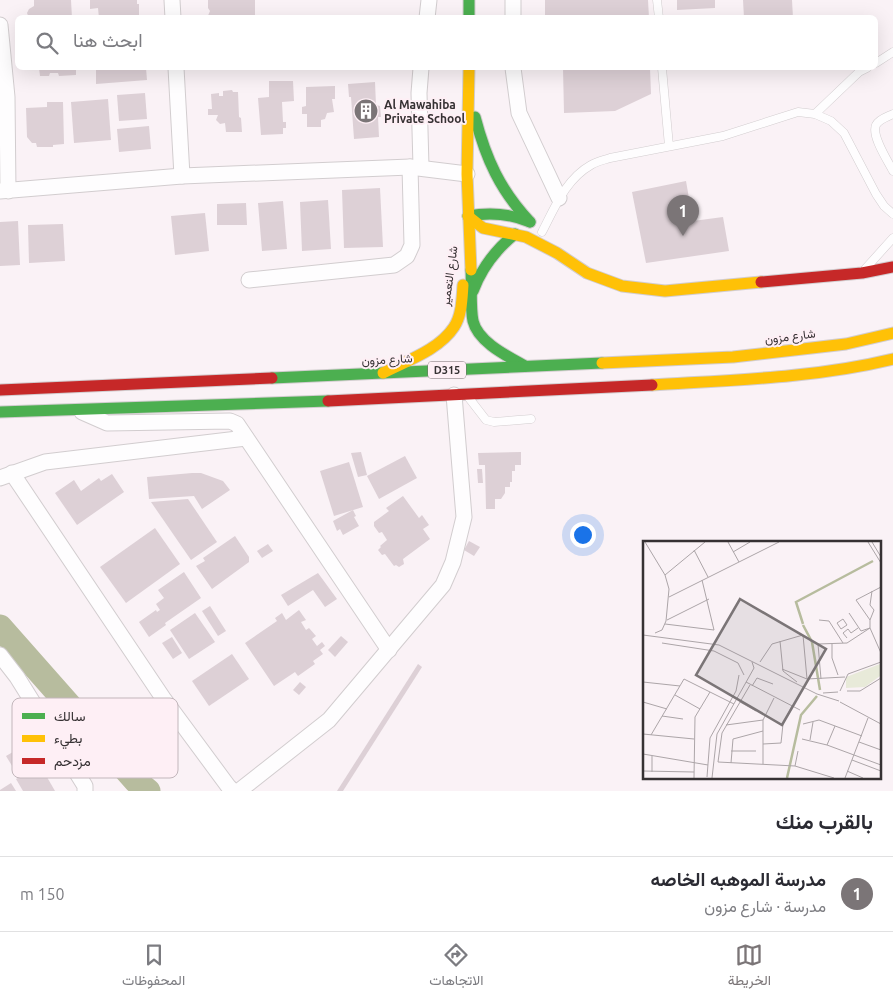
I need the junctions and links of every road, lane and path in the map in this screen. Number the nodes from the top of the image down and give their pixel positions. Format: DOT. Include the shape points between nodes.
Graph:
graph roads {
  1 [pos="172,0"];
  2 [pos="429,0"];
  3 [pos="469,0"];
  4 [pos="513,0"];
  5 [pos="657,0"];
  6 [pos="173,15"];
  7 [pos="427,15"];
  8 [pos="469,15"];
  9 [pos="513,15"];
  10 [pos="659,15"];
  11 [pos="0,25"];
  12 [pos="893,52"];
  13 [pos="878,61"];
  14 [pos="176,70"];
  15 [pos="422,70"];
  16 [pos="469,70"];
  17 [pos="512,70"];
  18 [pos="662,70"];
  19 [pos="863,70"];
  20 [pos="469,94"];
  21 [pos="4,97"];
  22 [pos="815,114"];
  23 [pos="893,114"];
  24 [pos="668,146"];
  25 [pos="416,167"];
  26 [pos="893,171"];
  27 [pos="467,174"];
  28 [pos="182,176"];
  29 [pos="4,191"];
  30 [pos="559,198"];
  31 [pos="893,214"];
  32 [pos="468,216"];
  33 [pos="530,222"];
  34 [pos="542,232"];
  35 [pos="468,234"];
  36 [pos="515,234"];
  37 [pos="893,238"];
  38 [pos="558,252"];
  39 [pos="893,266"];
  40 [pos="862,273"];
  41 [pos="249,280"];
  42 [pos="472,292"];
  43 [pos="893,333"];
  44 [pos="893,359"];
  45 [pos="525,366"];
  46 [pos="383,373"];
  47 [pos="0,390"];
  48 [pos="460,395"];
  49 [pos="74,409"];
  50 [pos="0,412"];
  51 [pos="531,419"];
  52 [pos="246,438"];
  53 [pos="6,475"];
  54 [pos="389,650"];
  55 [pos="0,655"];
  56 [pos="29,698"];
  57 [pos="163,698"];
  58 [pos="178,718"];
  59 [pos="79,778"];
  60 [pos="85,791"];
  61 [pos="233,791"];
  62 [pos="239,791"];
  1 -- 6 [label="street"];
  2 -- 7 [label="street"];
  3 -- 8 [label="main road"];
  4 -- 9 [label="street"];
  5 -- 10 [label="lane"];
  11 -- 21 [label="street"];
  12 -- 13 [label="lane"];
  14 -- 28 [label="street"];
  15 -- 25 [label="street"];
  16 -- 20 [label="main road, شارع التعمير"];
  17 -- 30 [label="street" via="519,113"];
  18 -- 24 [label="lane"];
  19 -- 22 [label="lane"];
  20 -- 27 [label="main road, شارع التعمير"];
  20 -- 33 [label="main road" via="492,171 508,198"];
  21 -- 29 [label="street"];
  22 -- 24 [label="lane" via="798,112 738,132"];
  22 -- 31 [label="lane" via="831,121 844,133 876,194"];
  23 -- 26 [label="lane" via="879,121 874,133"];
  24 -- 30 [label="lane" via="591,164 572,180"];
  25 -- 27 [label="street"];
  25 -- 28 [label="street"];
  25 -- 41 [label="street" via="412,245 407,256 394,265"];
  27 -- 32 [label="main road, شارع التعمير"];
  28 -- 29 [label="street"];
  30 -- 34 [label="lane"];
  32 -- 33 [label="main road" via="504,214"];
  32 -- 35 [label="main road, شارع التعمير"];
  32 -- 36 [label="main road" via="483,228"];
  33 -- 34 [label="main road"];
  34 -- 38 [label="main road"];
  35 -- 42 [label="main road, شارع التعمير"];
  35 -- 46 [label="main road, شارع التعمير" via="461,304 455,326 432,346"];
  36 -- 38 [label="main road"];
  36 -- 42 [label="main road" via="489,259"];
  37 -- 40 [label="lane"];
  38 -- 40 [label="main road" via="604,281 665,292"];
  39 -- 40 [label="main road"];
  42 -- 45 [label="main road, شارع التعمير" via="473,322 485,341"];
  43 -- 45 [label="main road, شارع مزون / D315" via="846,344 733,357"];
  44 -- 48 [label="main road, D315" via="860,367 763,378"];
  45 -- 46 [label="main road, شارع مزون / D315"];
  46 -- 47 [label="main road, شارع مزون / D315"];
  48 -- 49 [label="main road, D315"];
  48 -- 51 [label="lane" via="486,420"];
  48 -- 54 [label="street" via="464,516 453,562 443,585"];
  49 -- 50 [label="main road, D315"];
  49 -- 52 [label="street" via="108,423 230,420 237,424"];
  52 -- 53 [label="street" via="45,462"];
  52 -- 54 [label="street"];
  53 -- 57 [label="street"];
  54 -- 62 [label="street" via="329,720"];
  55 -- 56 [label="street"];
  58 -- 61 [label="street"];
  59 -- 60 [label="street"];
}
